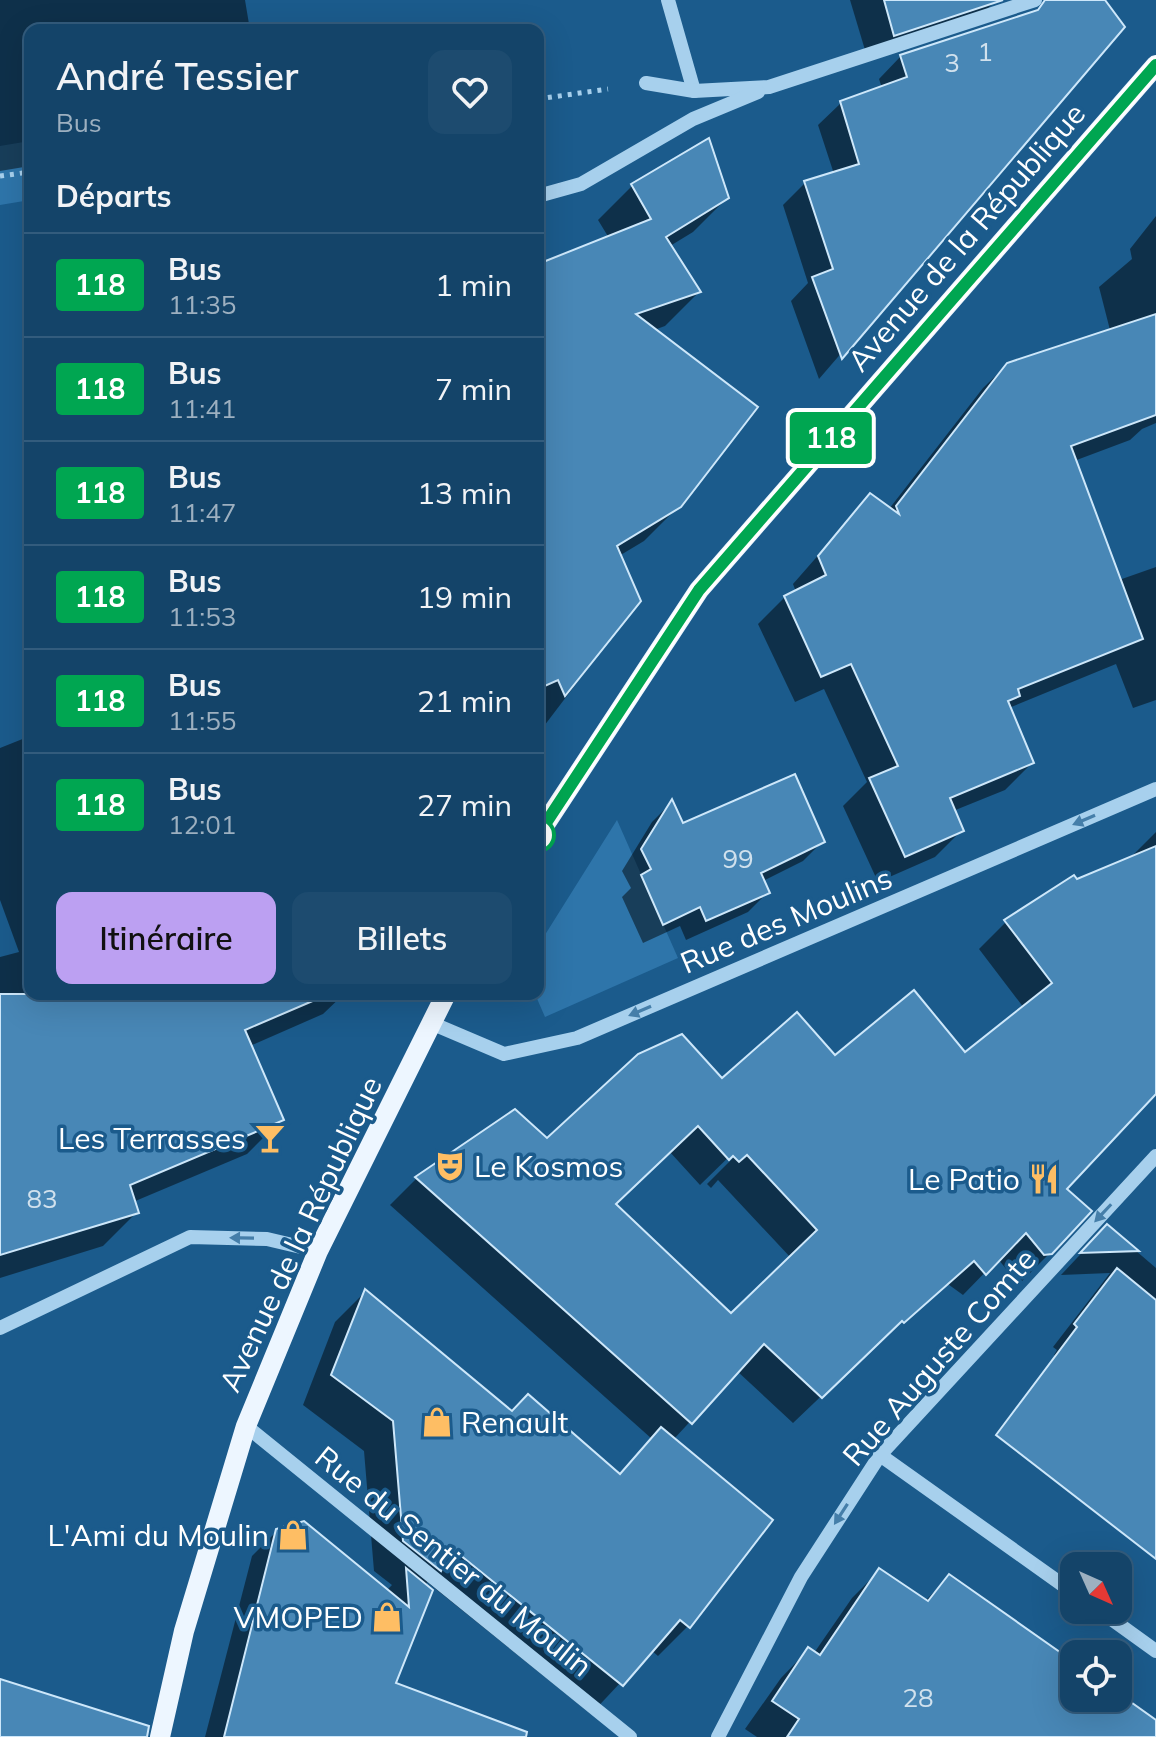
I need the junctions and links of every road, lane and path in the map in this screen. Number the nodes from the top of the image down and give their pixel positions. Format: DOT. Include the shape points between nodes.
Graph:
graph roads {
  1 [pos="668,0"];
  2 [pos="1035,0"];
  3 [pos="1156,65"];
  4 [pos="646,83"];
  5 [pos="769,87"];
  6 [pos="694,91"];
  7 [pos="544,98"];
  8 [pos="24,173"];
  9 [pos="0,176"];
  10 [pos="544,194"];
  11 [pos="1156,789"];
  12 [pos="544,826"];
  13 [pos="443,1000"];
  14 [pos="431,1023"];
  15 [pos="1156,1156"];
  16 [pos="318,1251"];
  17 [pos="0,1328"];
  18 [pos="246,1426"];
  19 [pos="880,1455"];
  20 [pos="1060,1583"];
  21 [pos="1118,1624"];
  22 [pos="1156,1651"];
  23 [pos="160,1737"];
  24 [pos="630,1737"];
  25 [pos="718,1737"];
  1 -- 6 [label="street"];
  2 -- 5 [label="street"];
  3 -- 12 [label="main road, Avenue de la République" via="699,590"];
  4 -- 6 [label="street"];
  4 -- 7 [label="path"];
  5 -- 6 [label="street"];
  5 -- 10 [label="street" via="693,119 581,184"];
  8 -- 9 [label="path"];
  11 -- 14 [label="street, Rue des Moulins, one-way" via="577,1038 504,1054"];
  13 -- 14 [label="main road, Avenue de la République"];
  14 -- 16 [label="main road, Avenue de la République"];
  15 -- 19 [label="street, Rue Auguste Comte, one-way"];
  16 -- 17 [label="street, one-way" via="267,1239 190,1237"];
  16 -- 18 [label="main road, Avenue de la République"];
  18 -- 23 [label="main road, Avenue de la République" via="184,1631"];
  18 -- 24 [label="street, Rue du Sentier du Moulin"];
  19 -- 20 [label="street"];
  19 -- 25 [label="street, Rue Auguste Comte, one-way" via="801,1577"];
  21 -- 22 [label="street"];
}
